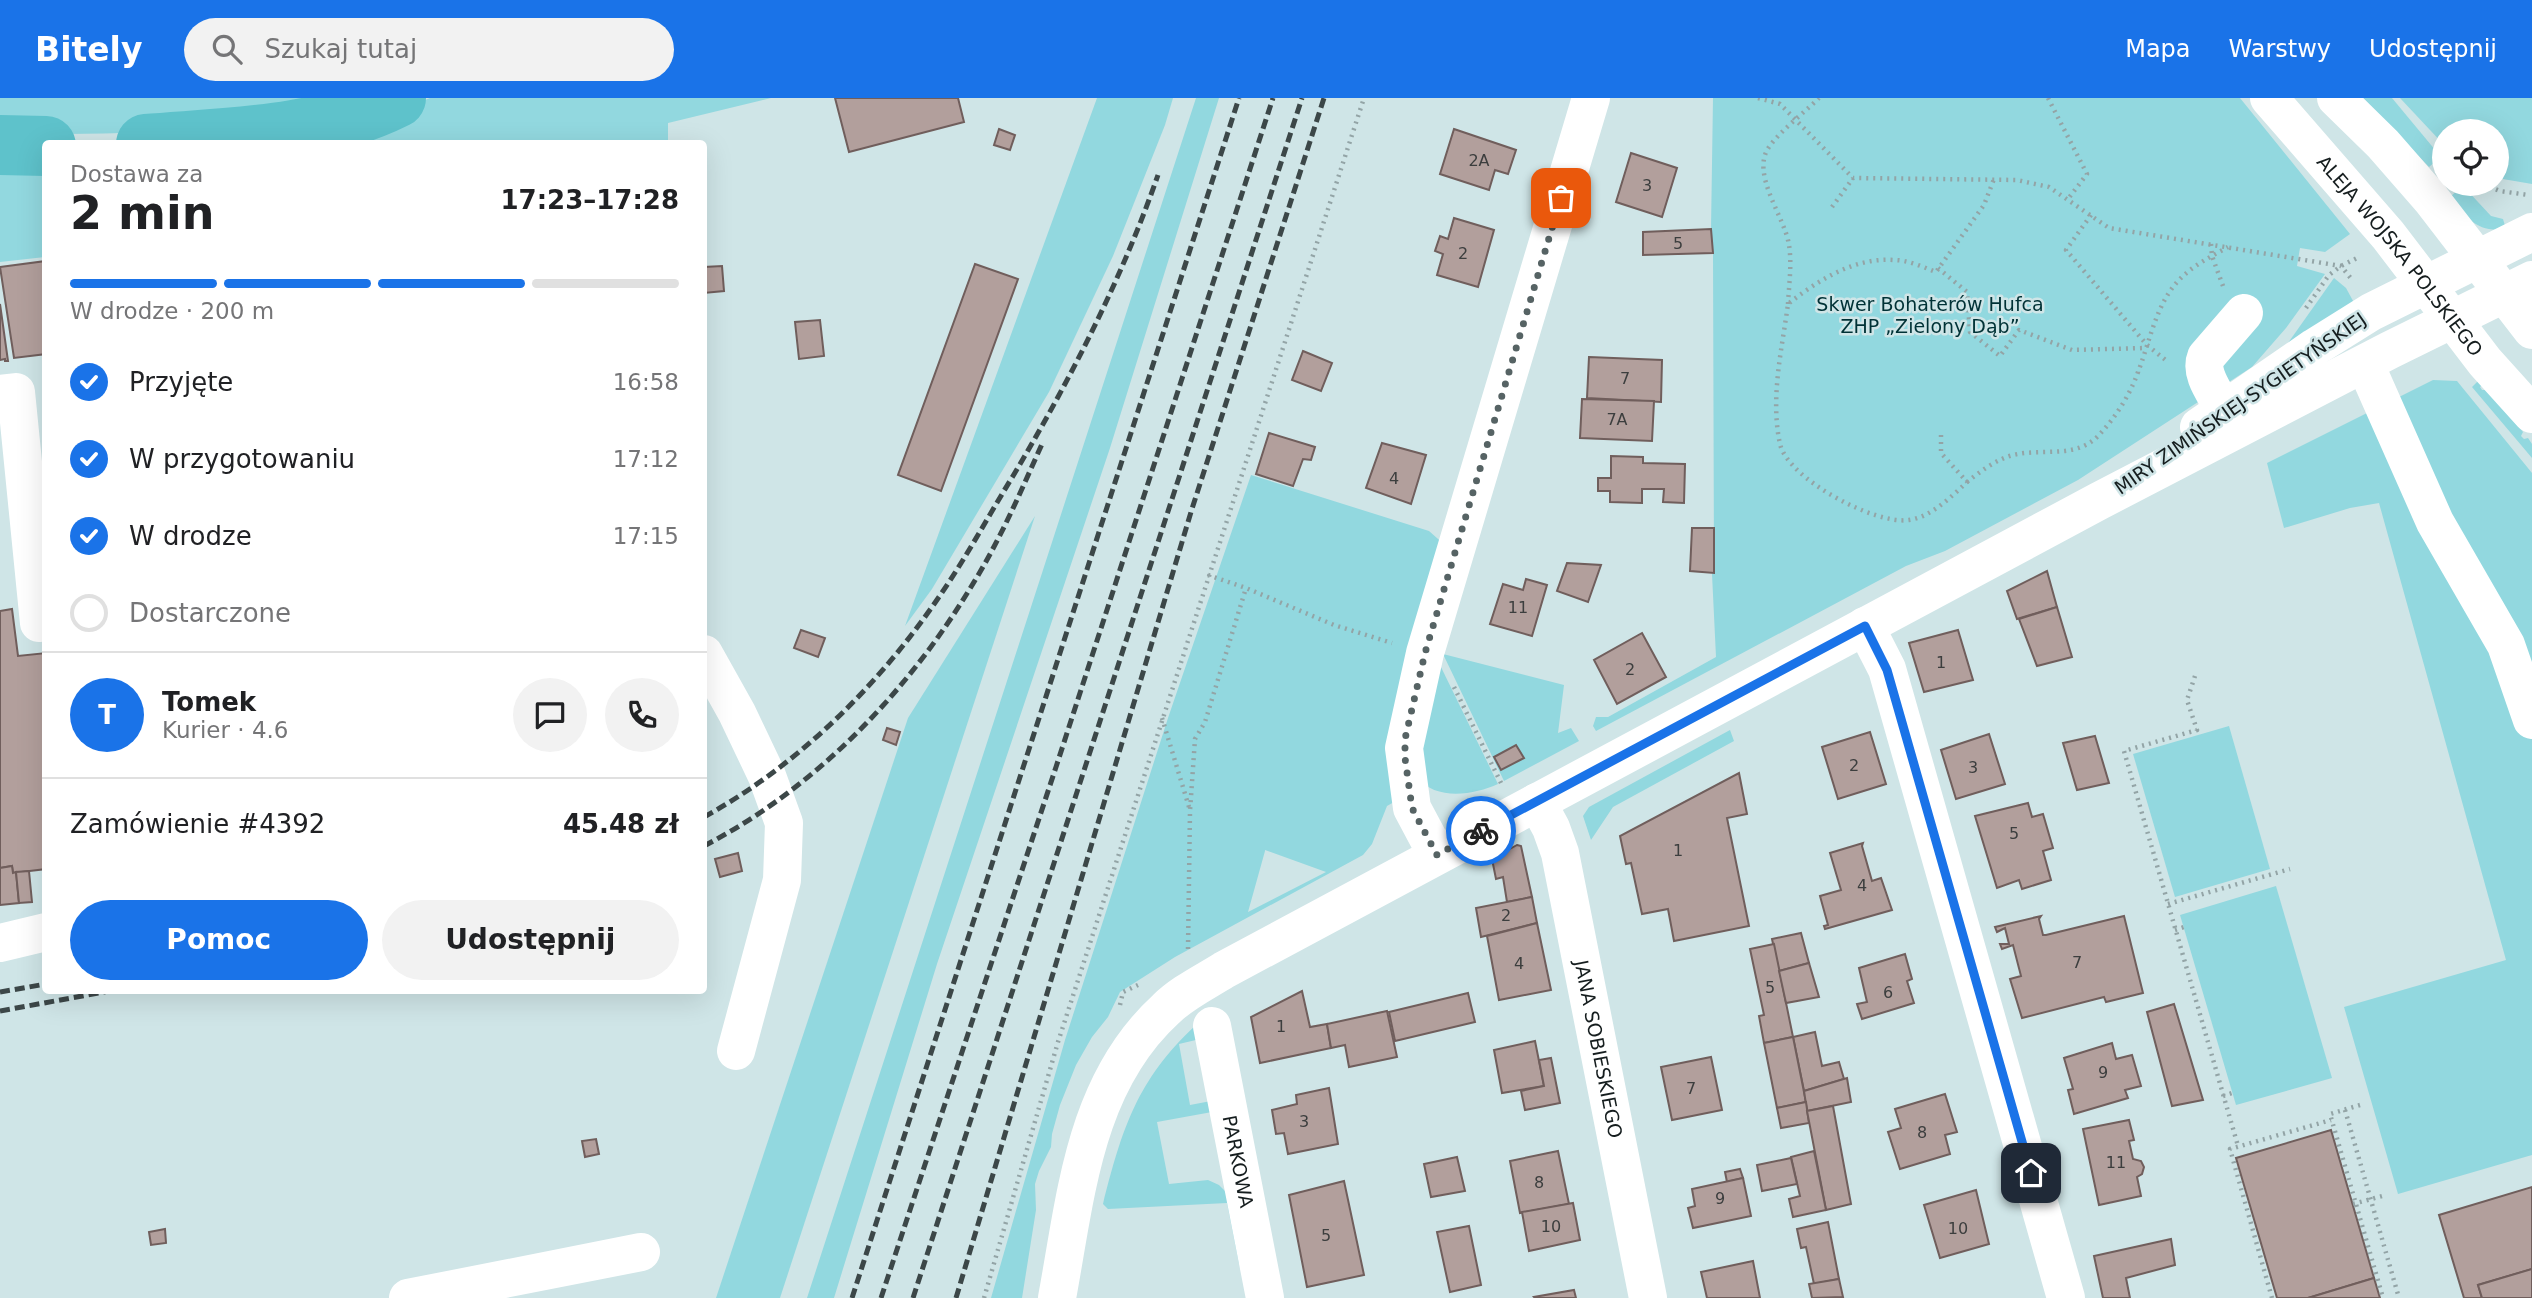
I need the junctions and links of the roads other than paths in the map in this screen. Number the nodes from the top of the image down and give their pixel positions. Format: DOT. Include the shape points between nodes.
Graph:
graph roads {
  1 [pos="1591,98"];
  2 [pos="2269,98"];
  3 [pos="2336,98"];
  4 [pos="2532,232"];
  5 [pos="2477,259"];
  6 [pos="2426,284"];
  7 [pos="2518,287"];
  8 [pos="2244,313"];
  9 [pos="2454,319"];
  10 [pos="2532,330"];
  11 [pos="2365,364"];
  12 [pos="20,391"];
  13 [pos="2216,394"];
  14 [pos="2532,414"];
  15 [pos="2099,501"];
  16 [pos="39,623"];
  17 [pos="1865,626"];
  18 [pos="707,659"];
  19 [pos="2532,720"];
  20 [pos="1520,796"];
  21 [pos="1437,855"];
  22 [pos="42,933"];
  23 [pos="0,943"];
  24 [pos="1212,1026"];
  25 [pos="736,1051"];
  26 [pos="641,1252"];
  27 [pos="408,1298"];
  28 [pos="1056,1298"];
  29 [pos="1265,1298"];
  30 [pos="1648,1298"];
  31 [pos="2066,1298"];
  1 -- 21 [label="street" via="1425,653 1404,748 1412,808"];
  2 -- 6 [label="street, ALEJA WOJSKA POLSKIEGO"];
  3 -- 5 [label="street" via="2397,160"];
  4 -- 5 [label="street, MIRY ZIMIŃSKIEJ-SYGIETYŃSKIEJ"];
  5 -- 6 [label="street, MIRY ZIMIŃSKIEJ-SYGIETYŃSKIEJ"];
  5 -- 7 [label="street"];
  6 -- 9 [label="street, ALEJA WOJSKA POLSKIEGO"];
  6 -- 13 [label="street, MIRY ZIMIŃSKIEJ-SYGIETYŃSKIEJ"];
  7 -- 9 [label="street, MIRY ZIMIŃSKIEJ-SYGIETYŃSKIEJ"];
  7 -- 10 [label="street"];
  8 -- 13 [label="street" via="2206,356 2203,368"];
  9 -- 11 [label="street, MIRY ZIMIŃSKIEJ-SYGIETYŃSKIEJ"];
  9 -- 14 [label="street, ALEJA WOJSKA POLSKIEGO"];
  11 -- 15 [label="street, MIRY ZIMIŃSKIEJ-SYGIETYŃSKIEJ"];
  11 -- 19 [label="street" via="2435,522 2506,645"];
  12 -- 16 [label="street"];
  13 -- 15 [label="street, MIRY ZIMIŃSKIEJ-SYGIETYŃSKIEJ"];
  15 -- 17 [label="street, MIRY ZIMIŃSKIEJ-SYGIETYŃSKIEJ"];
  17 -- 20 [label="street, MIRY ZIMIŃSKIEJ-SYGIETYŃSKIEJ"];
  17 -- 31 [label="street" via="1887,670"];
  18 -- 25 [label="street" via="761,763 784,823 782,880"];
  20 -- 21 [label="street, MIRY ZIMIŃSKIEJ-SYGIETYŃSKIEJ"];
  20 -- 30 [label="street, JANA SOBIESKIEGO" via="1551,828 1560,853"];
  21 -- 28 [label="street, MIRY ZIMIŃSKIEJ-SYGIETYŃSKIEJ" via="1224,970 1167,1007 1133,1045 1102,1098 1085,1150"];
  22 -- 23 [label="street"];
  24 -- 29 [label="street, PARKOWA"];
  26 -- 27 [label="street"];
}
